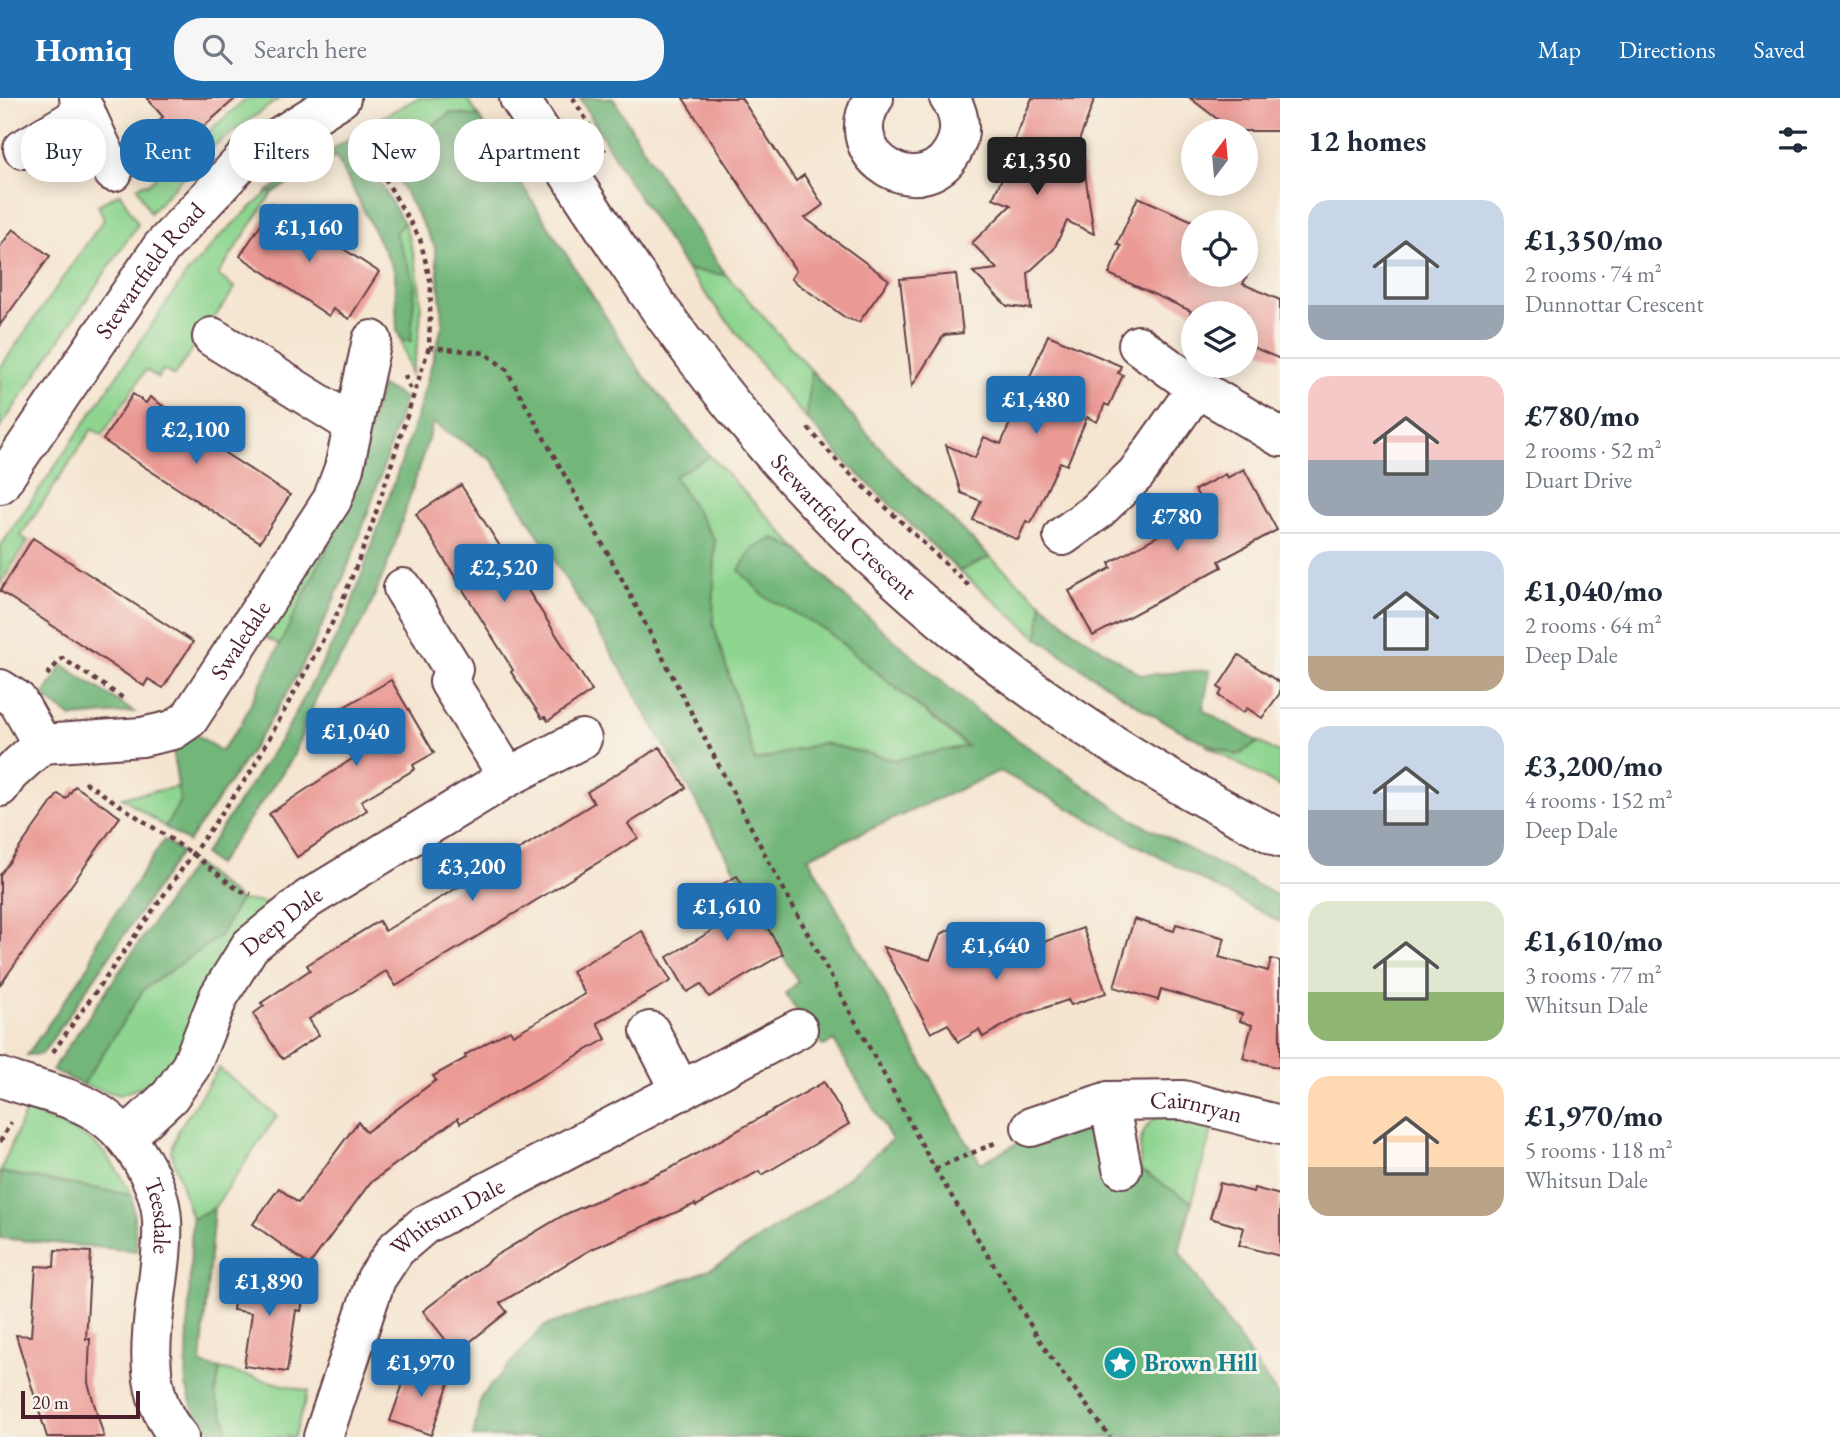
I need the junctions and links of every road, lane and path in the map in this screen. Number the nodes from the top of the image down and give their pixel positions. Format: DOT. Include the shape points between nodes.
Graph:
graph roads {
  1 [pos="341,98"];
  2 [pos="519,98"];
  3 [pos="573,98"];
  4 [pos="949,98"];
  5 [pos="873,99"];
  6 [pos="83,105"];
  7 [pos="64,119"];
  8 [pos="607,155"];
  9 [pos="113,172"];
  10 [pos="212,337"];
  11 [pos="372,340"];
  12 [pos="1138,345"];
  13 [pos="429,347"];
  14 [pos="1197,388"];
  15 [pos="801,420"];
  16 [pos="352,424"];
  17 [pos="1280,437"];
  18 [pos="0,484"];
  19 [pos="1063,536"];
  20 [pos="403,588"];
  21 [pos="972,589"];
  22 [pos="8,694"];
  23 [pos="173,730"];
  24 [pos="582,739"];
  25 [pos="41,744"];
  26 [pos="509,777"];
  27 [pos="0,787"];
  28 [pos="1280,838"];
  29 [pos="308,899"];
  30 [pos="798,1029"];
  31 [pos="650,1031"];
  32 [pos="0,1077"];
  33 [pos="681,1091"];
  34 [pos="1109,1101"];
  35 [pos="1280,1125"];
  36 [pos="1031,1127"];
  37 [pos="127,1136"];
  38 [pos="1122,1168"];
  39 [pos="935,1169"];
  40 [pos="179,1437"];
  41 [pos="323,1437"];
  42 [pos="1110,1437"];
  1 -- 18 [label="street, Stewartfield Road" via="245,158 161,248"];
  2 -- 28 [label="street, Stewartfield Crescent" via="638,279 747,423 831,517 994,663 1112,746"];
  3 -- 8 [label="path"];
  4 -- 5 [label="street" via="960,121 952,154 941,166 909,176 885,167 869,148 865,123"];
  6 -- 7 [label="street"];
  6 -- 9 [label="street"];
  10 -- 16 [label="street"];
  11 -- 16 [label="street, Swaledale"];
  12 -- 14 [label="street"];
  13 -- 39 [label="path" via="485,353 506,369"];
  14 -- 17 [label="street"];
  14 -- 19 [label="street" via="1136,474"];
  15 -- 21 [label="path" via="840,464"];
  16 -- 23 [label="street, Swaledale" via="332,500 189,719"];
  20 -- 26 [label="street" via="453,670 449,682"];
  22 -- 23 [label="path" via="39,685 62,658"];
  22 -- 25 [label="street"];
  23 -- 25 [label="street" via="142,737"];
  24 -- 26 [label="street, Deep Dale"];
  25 -- 27 [label="street"];
  25 -- 29 [label="path" via="65,768 238,890"];
  26 -- 29 [label="street, Deep Dale"];
  29 -- 37 [label="street, Deep Dale" via="250,946 219,996 191,1066 170,1096"];
  30 -- 33 [label="street, Whitsun Dale"];
  31 -- 33 [label="street"];
  32 -- 37 [label="street, Teesdale" via="72,1100"];
  33 -- 41 [label="street, Whitsun Dale" via="424,1225 396,1249 376,1279"];
  34 -- 35 [label="street, Cairnryan" via="1183,1100"];
  34 -- 36 [label="street, Cairnryan"];
  34 -- 38 [label="street, Cairnryan"];
  36 -- 39 [label="path"];
  37 -- 40 [label="street, Teesdale" via="152,1179 162,1220 151,1351 157,1398"];
  39 -- 42 [label="path" via="1047,1352"];
}
